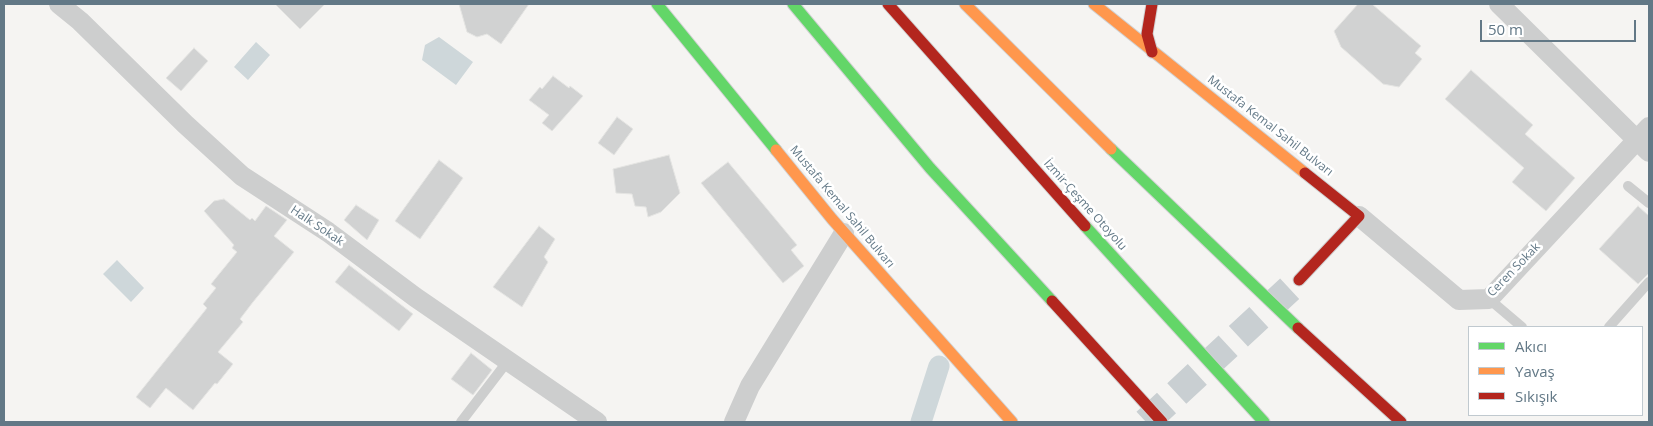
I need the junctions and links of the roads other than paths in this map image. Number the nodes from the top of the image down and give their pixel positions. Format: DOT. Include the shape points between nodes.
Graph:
graph roads {
  1 [pos="59,4"];
  2 [pos="657,4"];
  3 [pos="793,4"];
  4 [pos="888,4"];
  5 [pos="965,4"];
  6 [pos="1152,4"];
  7 [pos="1499,4"];
  8 [pos="1100,6"];
  9 [pos="1123,10"];
  10 [pos="1152,52"];
  11 [pos="1644,140"];
  12 [pos="1628,186"];
  13 [pos="1649,203"];
  14 [pos="1359,216"];
  15 [pos="844,232"];
  16 [pos="1299,280"];
  17 [pos="1649,282"];
  18 [pos="1489,299"];
  19 [pos="1521,326"];
  20 [pos="1609,326"];
  21 [pos="507,362"];
  22 [pos="461,422"];
  23 [pos="596,422"];
  24 [pos="734,422"];
  25 [pos="1012,422"];
  26 [pos="1162,422"];
  27 [pos="1264,422"];
  28 [pos="1401,422"];
  1 -- 21 [label="street, Halk Sokak" via="242,176 328,232"];
  2 -- 15 [label="main road, Mustafa Kemal Sahil Bulvarı"];
  3 -- 26 [label="main road" via="930,168"];
  4 -- 27 [label="main road, İzmir-Çeşme Otoyolu" via="996,128"];
  5 -- 28 [label="main road" via="1233,267"];
  6 -- 10 [label="main road" via="1147,34"];
  7 -- 11 [label="street"];
  8 -- 9 [label="main road"];
  8 -- 10 [label="main road, Mustafa Kemal Sahil Bulvarı"];
  10 -- 14 [label="main road, Mustafa Kemal Sahil Bulvarı"];
  11 -- 18 [label="street, Ceren Sokak"];
  12 -- 13 [label="lane"];
  14 -- 16 [label="main road"];
  14 -- 18 [label="street, Ceren Sokak" via="1460,300"];
  15 -- 24 [label="street" via="750,386"];
  15 -- 25 [label="main road, Mustafa Kemal Sahil Bulvarı"];
  17 -- 20 [label="lane"];
  18 -- 19 [label="lane"];
  21 -- 22 [label="lane"];
  21 -- 23 [label="street, Halk Sokak"];
}
